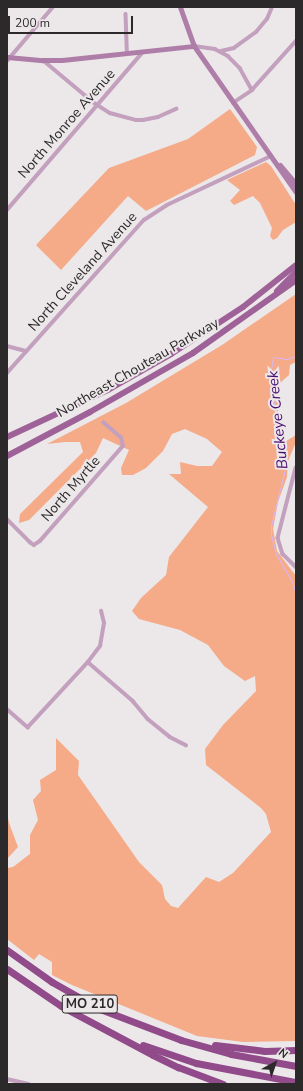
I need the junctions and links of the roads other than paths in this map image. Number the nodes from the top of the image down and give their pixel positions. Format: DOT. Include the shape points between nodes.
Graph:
graph roads {
  1 [pos="53,7"];
  2 [pos="180,7"];
  3 [pos="272,7"];
  4 [pos="126,14"];
  5 [pos="296,41"];
  6 [pos="194,46"];
  7 [pos="220,51"];
  8 [pos="127,52"];
  9 [pos="143,52"];
  10 [pos="8,59"];
  11 [pos="43,60"];
  12 [pos="252,90"];
  13 [pos="233,103"];
  14 [pos="98,106"];
  15 [pos="176,109"];
  16 [pos="270,156"];
  17 [pos="296,184"];
  18 [pos="296,192"];
  19 [pos="7,210"];
  20 [pos="296,265"];
  21 [pos="296,272"];
  22 [pos="296,280"];
  23 [pos="271,299"];
  24 [pos="7,346"];
  25 [pos="26,351"];
  26 [pos="7,373"];
  27 [pos="104,423"];
  28 [pos="7,437"];
  29 [pos="7,456"];
  30 [pos="296,468"];
  31 [pos="7,518"];
  32 [pos="296,567"];
  33 [pos="101,611"];
  34 [pos="88,662"];
  35 [pos="7,709"];
  36 [pos="186,745"];
  37 [pos="7,950"];
  38 [pos="7,970"];
  39 [pos="124,1038"];
  40 [pos="181,1040"];
  41 [pos="296,1050"];
  42 [pos="296,1066"];
  43 [pos="7,1079"];
  44 [pos="296,1082"];
  45 [pos="28,1084"];
  46 [pos="223,1084"];
  1 -- 10 [label="street"];
  2 -- 6 [label="main road"];
  3 -- 7 [label="street" via="267,19 256,32 231,49"];
  4 -- 8 [label="street"];
  5 -- 12 [label="street"];
  6 -- 7 [label="street" via="205,46"];
  6 -- 9 [label="main road"];
  6 -- 13 [label="main road"];
  7 -- 12 [label="street" via="240,68"];
  8 -- 9 [label="main road"];
  8 -- 11 [label="main road"];
  9 -- 14 [label="street, North Monroe Avenue"];
  10 -- 11 [label="main road"];
  11 -- 14 [label="street"];
  12 -- 13 [label="street"];
  13 -- 16 [label="main road"];
  14 -- 15 [label="street" via="110,113 136,120 158,117"];
  14 -- 19 [label="street, North Monroe Avenue"];
  16 -- 17 [label="main road"];
  16 -- 18 [label="main road"];
  16 -- 25 [label="street, North Cleveland Avenue" via="167,205 144,220"];
  20 -- 28 [label="main road, Northeast Chouteau Parkway" via="243,307 171,354 108,390"];
  21 -- 23 [label="main road"];
  22 -- 23 [label="main road, Northeast Chouteau Parkway"];
  23 -- 29 [label="main road, Northeast Chouteau Parkway" via="193,353"];
  24 -- 25 [label="street"];
  25 -- 26 [label="street, North Cleveland Avenue"];
  27 -- 31 [label="street, North Myrtle" via="121,438 123,446 40,541 34,544 30,542"];
  30 -- 32 [label="street" via="278,538 283,554"];
  33 -- 34 [label="street" via="104,623 100,646"];
  34 -- 35 [label="street" via="28,727"];
  34 -- 36 [label="street" via="133,701 148,719 170,737"];
  37 -- 40 [label="highway, MO 210" via="52,982 100,1010"];
  38 -- 39 [label="highway, MO 210" via="61,1006"];
  39 -- 44 [label="highway, MO 210" via="196,1062"];
  39 -- 46 [label="highway" via="178,1067"];
  40 -- 41 [label="highway" via="235,1049"];
  40 -- 42 [label="highway, MO 210" via="231,1054"];
  43 -- 45 [label="street"];
}
